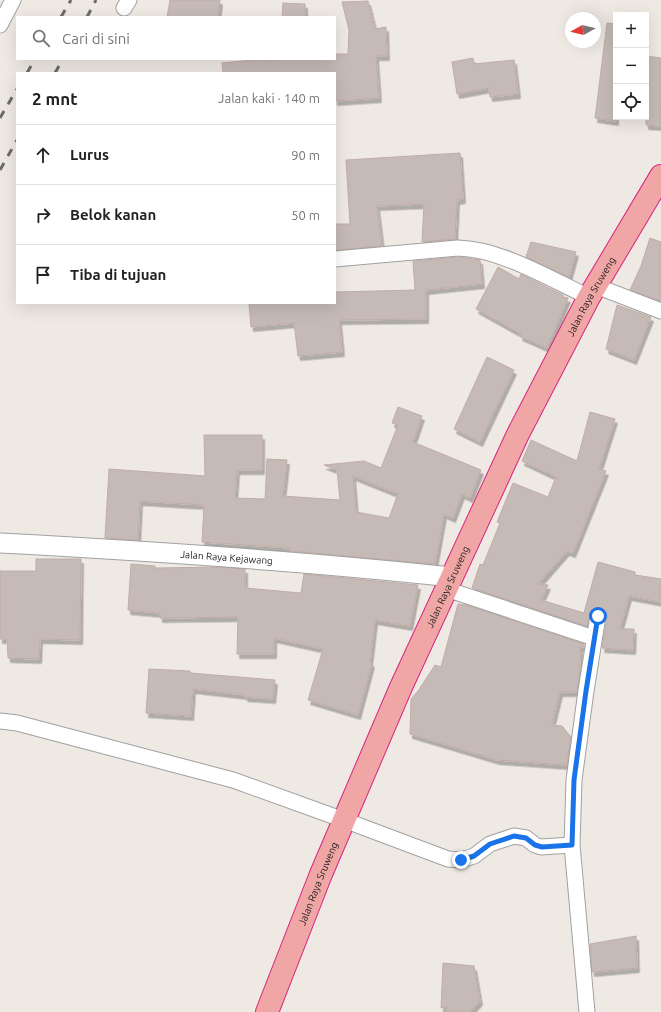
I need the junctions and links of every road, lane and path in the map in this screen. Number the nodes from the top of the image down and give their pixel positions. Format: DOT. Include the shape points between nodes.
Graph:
graph roads {
  1 [pos="13,0"];
  2 [pos="0,25"];
  3 [pos="661,176"];
  4 [pos="336,259"];
  5 [pos="592,291"];
  6 [pos="661,311"];
  7 [pos="0,543"];
  8 [pos="449,583"];
  9 [pos="598,616"];
  10 [pos="594,638"];
  11 [pos="0,721"];
  12 [pos="344,820"];
  13 [pos="572,845"];
  14 [pos="267,1012"];
  15 [pos="588,1012"];
  1 -- 2 [label="street"];
  3 -- 5 [label="highway, Jalan Raya Sruweng"];
  4 -- 5 [label="street" via="472,248"];
  5 -- 6 [label="street"];
  5 -- 8 [label="highway, Jalan Raya Sruweng" via="518,434"];
  7 -- 8 [label="street, Jalan Raya Kejawang" via="137,550 393,571"];
  8 -- 10 [label="street"];
  8 -- 12 [label="highway, Jalan Raya Sruweng"];
  9 -- 10 [label="street"];
  10 -- 13 [label="street" via="574,780"];
  11 -- 12 [label="street" via="17,723 233,780"];
  12 -- 13 [label="street" via="448,859 461,860 474,856 490,844 514,836 526,838 542,847"];
  12 -- 14 [label="highway, Jalan Raya Sruweng"];
  13 -- 15 [label="street"];
}
